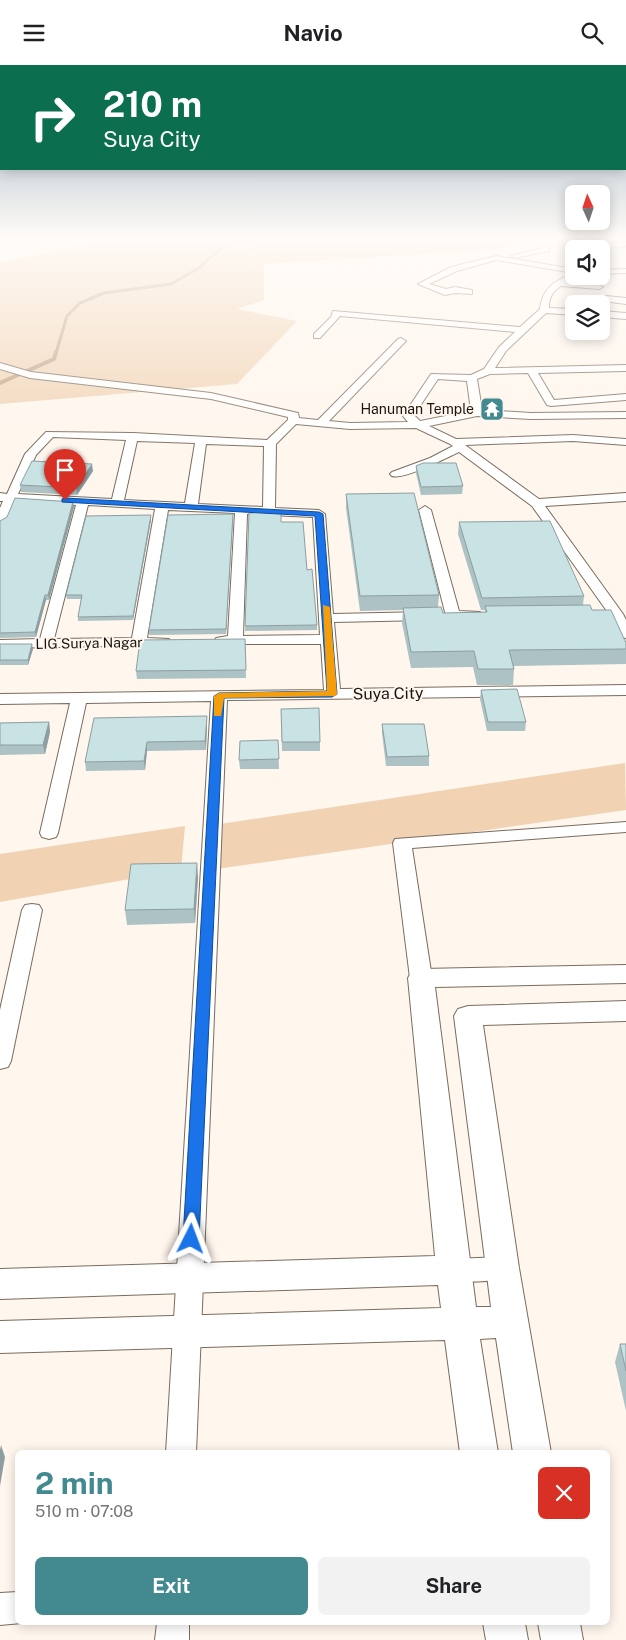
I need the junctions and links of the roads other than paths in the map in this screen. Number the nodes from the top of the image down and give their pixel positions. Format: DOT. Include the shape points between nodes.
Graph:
graph roads {
  1 [pos="542,312"];
  2 [pos="610,314"];
  3 [pos="626,315"];
  4 [pos="522,330"];
  5 [pos="317,336"];
  6 [pos="401,341"];
  7 [pos="0,366"];
  8 [pos="626,368"];
  9 [pos="488,371"];
  10 [pos="531,371"];
  11 [pos="472,378"];
  12 [pos="626,397"];
  13 [pos="477,413"];
  14 [pos="626,415"];
  15 [pos="294,421"];
  16 [pos="321,423"];
  17 [pos="418,425"];
  18 [pos="133,436"];
  19 [pos="201,439"];
  20 [pos="626,442"];
  21 [pos="270,443"];
  22 [pos="457,444"];
  23 [pos="396,474"];
  24 [pos="5,497"];
  25 [pos="626,497"];
  26 [pos="83,501"];
  27 [pos="117,503"];
  28 [pos="536,503"];
  29 [pos="162,506"];
  30 [pos="191,507"];
  31 [pos="241,510"];
  32 [pos="425,510"];
  33 [pos="269,511"];
  34 [pos="0,521"];
  35 [pos="598,613"];
  36 [pos="616,614"];
  37 [pos="492,615"];
  38 [pos="453,616"];
  39 [pos="327,618"];
  40 [pos="626,634"];
  41 [pos="328,639"];
  42 [pos="178,641"];
  43 [pos="206,641"];
  44 [pos="235,641"];
  45 [pos="139,642"];
  46 [pos="46,643"];
  47 [pos="0,644"];
  48 [pos="622,690"];
  49 [pos="332,694"];
  50 [pos="219,696"];
  51 [pos="79,698"];
  52 [pos="0,699"];
  53 [pos="626,705"];
  54 [pos="626,827"];
  55 [pos="49,833"];
  56 [pos="32,910"];
  57 [pos="626,974"];
  58 [pos="421,978"];
  59 [pos="626,1011"];
  60 [pos="0,1061"];
  61 [pos="502,1269"];
  62 [pos="453,1270"];
  63 [pos="189,1278"];
  64 [pos="0,1284"];
  65 [pos="512,1322"];
  66 [pos="460,1324"];
  67 [pos="186,1332"];
  68 [pos="0,1337"];
  69 [pos="181,1450"];
  70 [pos="480,1450"];
  71 [pos="532,1450"];
  72 [pos="15,1608"];
  73 [pos="0,1609"];
  74 [pos="173,1625"];
  75 [pos="504,1625"];
  76 [pos="559,1625"];
  77 [pos="172,1640"];
  78 [pos="507,1640"];
  79 [pos="562,1640"];
  1 -- 4 [label="street"];
  2 -- 3 [label="street"];
  4 -- 5 [label="street" via="336,313"];
  4 -- 9 [label="street" via="502,349"];
  6 -- 16 [label="street"];
  7 -- 15 [label="street" via="30,375 211,397 294,415"];
  8 -- 10 [label="street"];
  9 -- 10 [label="street"];
  9 -- 11 [label="street"];
  10 -- 12 [label="street" via="551,403"];
  11 -- 13 [label="street"];
  11 -- 17 [label="street" via="435,376 408,416"];
  13 -- 14 [label="street"];
  13 -- 17 [label="street"];
  15 -- 16 [label="street"];
  15 -- 21 [label="street"];
  16 -- 17 [label="street"];
  17 -- 22 [label="street"];
  18 -- 19 [label="street"];
  18 -- 24 [label="street" via="50,434 31,454"];
  18 -- 27 [label="street"];
  19 -- 21 [label="street"];
  19 -- 30 [label="street"];
  20 -- 22 [label="street" via="573,438"];
  21 -- 33 [label="street"];
  22 -- 23 [label="street" via="434,460"];
  22 -- 28 [label="street"];
  24 -- 26 [label="street"];
  24 -- 34 [label="street"];
  25 -- 28 [label="street"];
  26 -- 27 [label="street"];
  26 -- 46 [label="street"];
  27 -- 29 [label="street"];
  28 -- 36 [label="street"];
  29 -- 30 [label="street"];
  29 -- 45 [label="street"];
  30 -- 31 [label="street"];
  31 -- 33 [label="street"];
  31 -- 44 [label="street"];
  32 -- 38 [label="street"];
  33 -- 39 [label="street" via="319,514"];
  35 -- 36 [label="street"];
  36 -- 40 [label="street"];
  37 -- 38 [label="street"];
  38 -- 39 [label="street"];
  39 -- 41 [label="street"];
  41 -- 44 [label="street"];
  41 -- 49 [label="street"];
  42 -- 45 [label="street, LIG Surya Nagar"];
  43 -- 44 [label="street"];
  45 -- 46 [label="street, LIG Surya Nagar"];
  46 -- 47 [label="street, LIG Surya Nagar"];
  48 -- 49 [label="street, Suya City"];
  48 -- 53 [label="street"];
  49 -- 50 [label="street, Suya City"];
  50 -- 51 [label="street, Suya City"];
  50 -- 63 [label="street"];
  51 -- 52 [label="street, Suya City"];
  51 -- 55 [label="street"];
  54 -- 58 [label="street" via="402,843"];
  56 -- 60 [label="street"];
  57 -- 58 [label="street"];
  58 -- 62 [label="street"];
  59 -- 61 [label="street" via="468,1016"];
  61 -- 62 [label="street"];
  61 -- 65 [label="street"];
  62 -- 63 [label="street"];
  62 -- 66 [label="street"];
  63 -- 64 [label="street"];
  63 -- 67 [label="street"];
  65 -- 66 [label="street"];
  65 -- 71 [label="street"];
  66 -- 67 [label="street"];
  66 -- 70 [label="street"];
  67 -- 68 [label="street"];
  67 -- 69 [label="street"];
  72 -- 73 [label="street"];
  74 -- 77 [label="street"];
  75 -- 78 [label="street"];
  76 -- 79 [label="street"];
}
